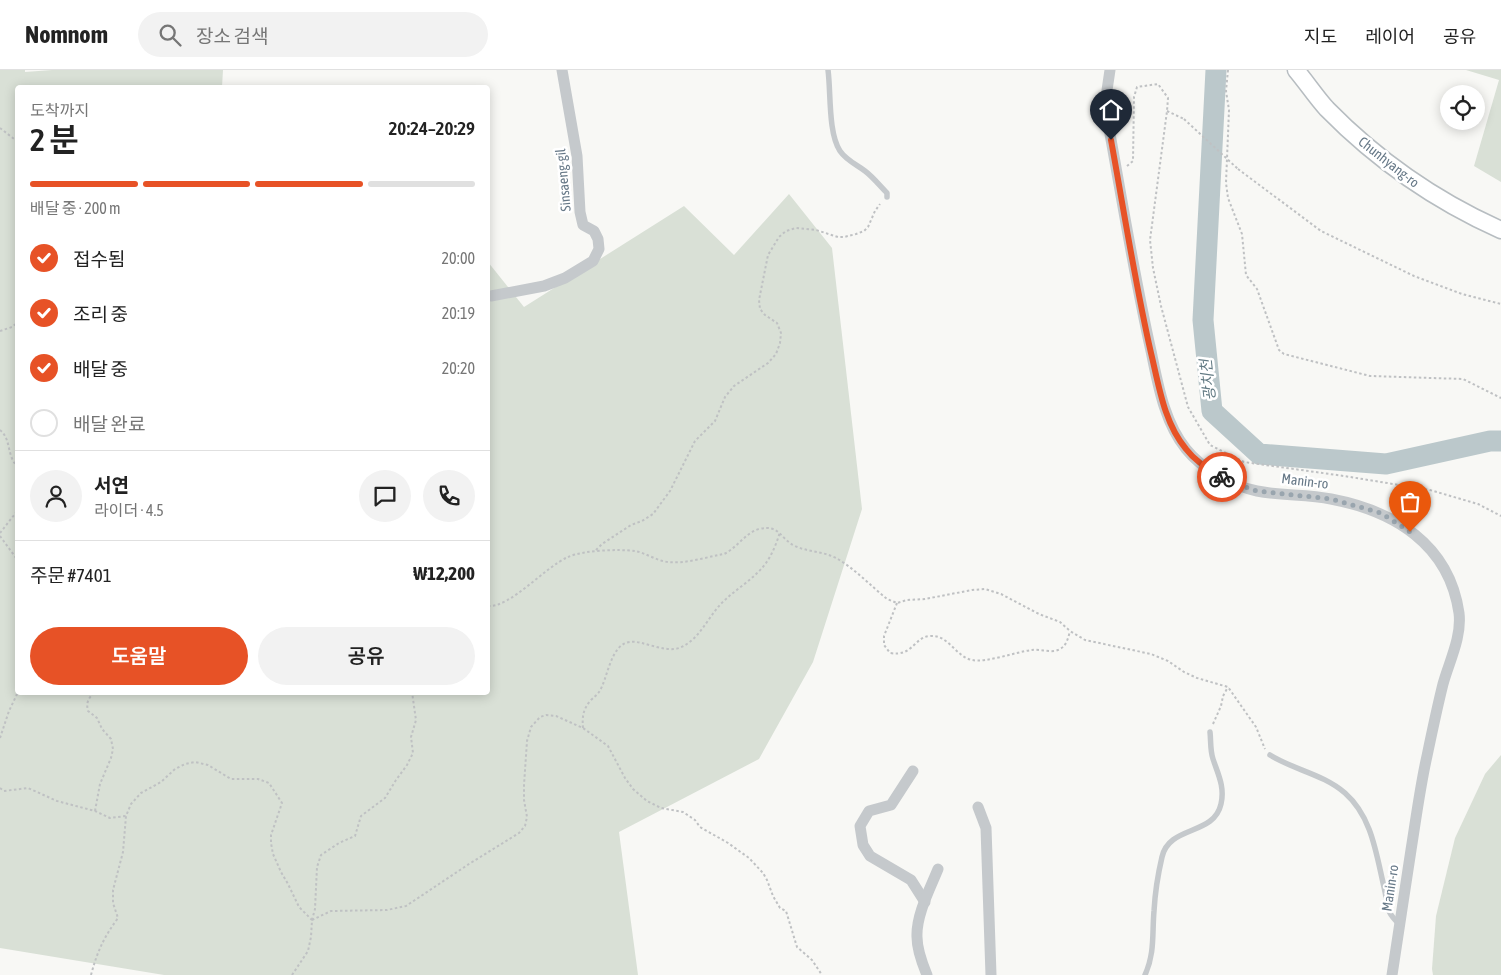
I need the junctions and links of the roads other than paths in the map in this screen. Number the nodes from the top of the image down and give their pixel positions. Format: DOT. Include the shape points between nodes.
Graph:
graph roads {
  1 [pos="562,70"];
  2 [pos="828,70"];
  3 [pos="1110,70"];
  4 [pos="1296,70"];
  5 [pos="887,197"];
  6 [pos="1501,230"];
  7 [pos="491,296"];
  8 [pos="1210,732"];
  9 [pos="1270,755"];
  10 [pos="912,771"];
  11 [pos="978,807"];
  12 [pos="938,869"];
  13 [pos="925,902"];
  14 [pos="1400,924"];
  15 [pos="927,975"];
  16 [pos="991,975"];
  17 [pos="1145,975"];
  18 [pos="1392,975"];
  1 -- 7 [label="street, Sinsaeng-gil" via="577,156 580,212 583,225 594,231 599,249 593,261 565,278 544,286"];
  2 -- 5 [label="lane" via="840,152 867,172"];
  3 -- 14 [label="street, Manin-ro" via="1106,97 1108,123 1142,312 1162,398 1173,428 1186,450 1206,468 1257,491 1331,499 1381,513 1430,548 1446,572 1454,595 1459,631 1426,759"];
  4 -- 6 [label="street, Chunhyang-ro" via="1344,125 1410,180 1469,216"];
  8 -- 17 [label="lane" via="1213,759 1222,784 1221,805 1209,822 1170,841 1162,855 1153,947"];
  9 -- 14 [label="lane" via="1322,777 1359,808 1374,845 1387,909"];
  10 -- 13 [label="street" via="891,805 869,811 860,826 863,845 870,856 912,880"];
  11 -- 16 [label="street" via="986,828"];
  12 -- 13 [label="street"];
  13 -- 15 [label="street" via="916,937"];
  14 -- 18 [label="street, Manin-ro"];
}
